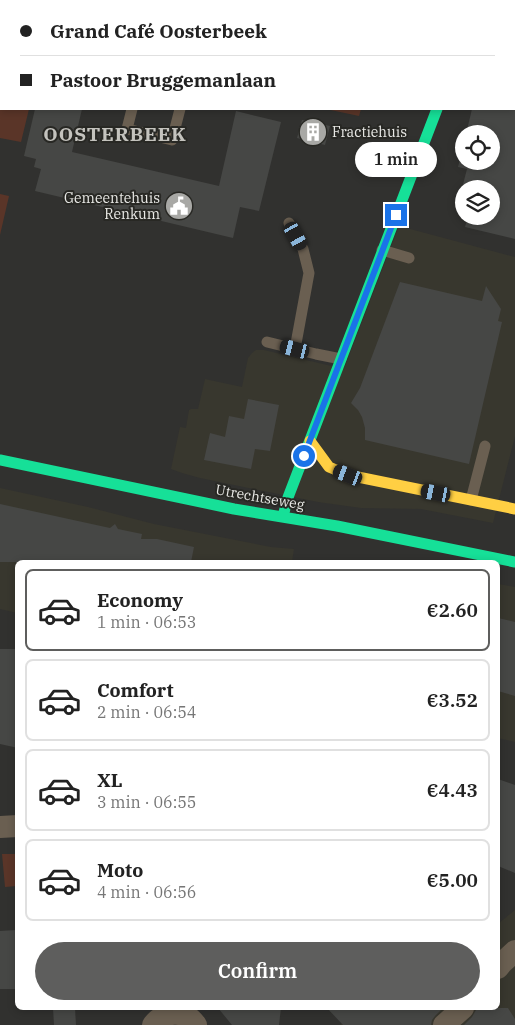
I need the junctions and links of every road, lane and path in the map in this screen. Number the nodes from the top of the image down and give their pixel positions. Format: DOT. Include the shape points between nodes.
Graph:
graph roads {
  1 [pos="132,110"];
  2 [pos="180,110"];
  3 [pos="436,110"];
  4 [pos="289,224"];
  5 [pos="382,250"];
  6 [pos="409,258"];
  7 [pos="267,342"];
  8 [pos="295,349"];
  9 [pos="341,359"];
  10 [pos="310,441"];
  11 [pos="485,446"];
  12 [pos="0,460"];
  13 [pos="471,500"];
  14 [pos="515,509"];
  15 [pos="284,517"];
  16 [pos="515,562"];
  17 [pos="15,826"];
  18 [pos="0,827"];
  19 [pos="461,1010"];
  20 [pos="186,1015"];
  21 [pos="153,1025"];
  22 [pos="444,1025"];
  1 -- 2 [label="lane" via="128,129 172,140"];
  3 -- 5 [label="street"];
  4 -- 8 [label="lane" via="303,249 309,273"];
  5 -- 6 [label="lane"];
  5 -- 9 [label="street"];
  7 -- 8 [label="lane"];
  8 -- 9 [label="lane"];
  9 -- 10 [label="street"];
  10 -- 13 [label="street" via="329,467 348,475"];
  10 -- 15 [label="street" via="287,500"];
  11 -- 13 [label="lane"];
  12 -- 15 [label="street, Utrechtseweg"];
  13 -- 14 [label="street"];
  15 -- 16 [label="street, Utrechtseweg"];
  17 -- 18 [label="street"];
  19 -- 22 [label="street"];
  20 -- 21 [label="street" via="164,1015"];
}
